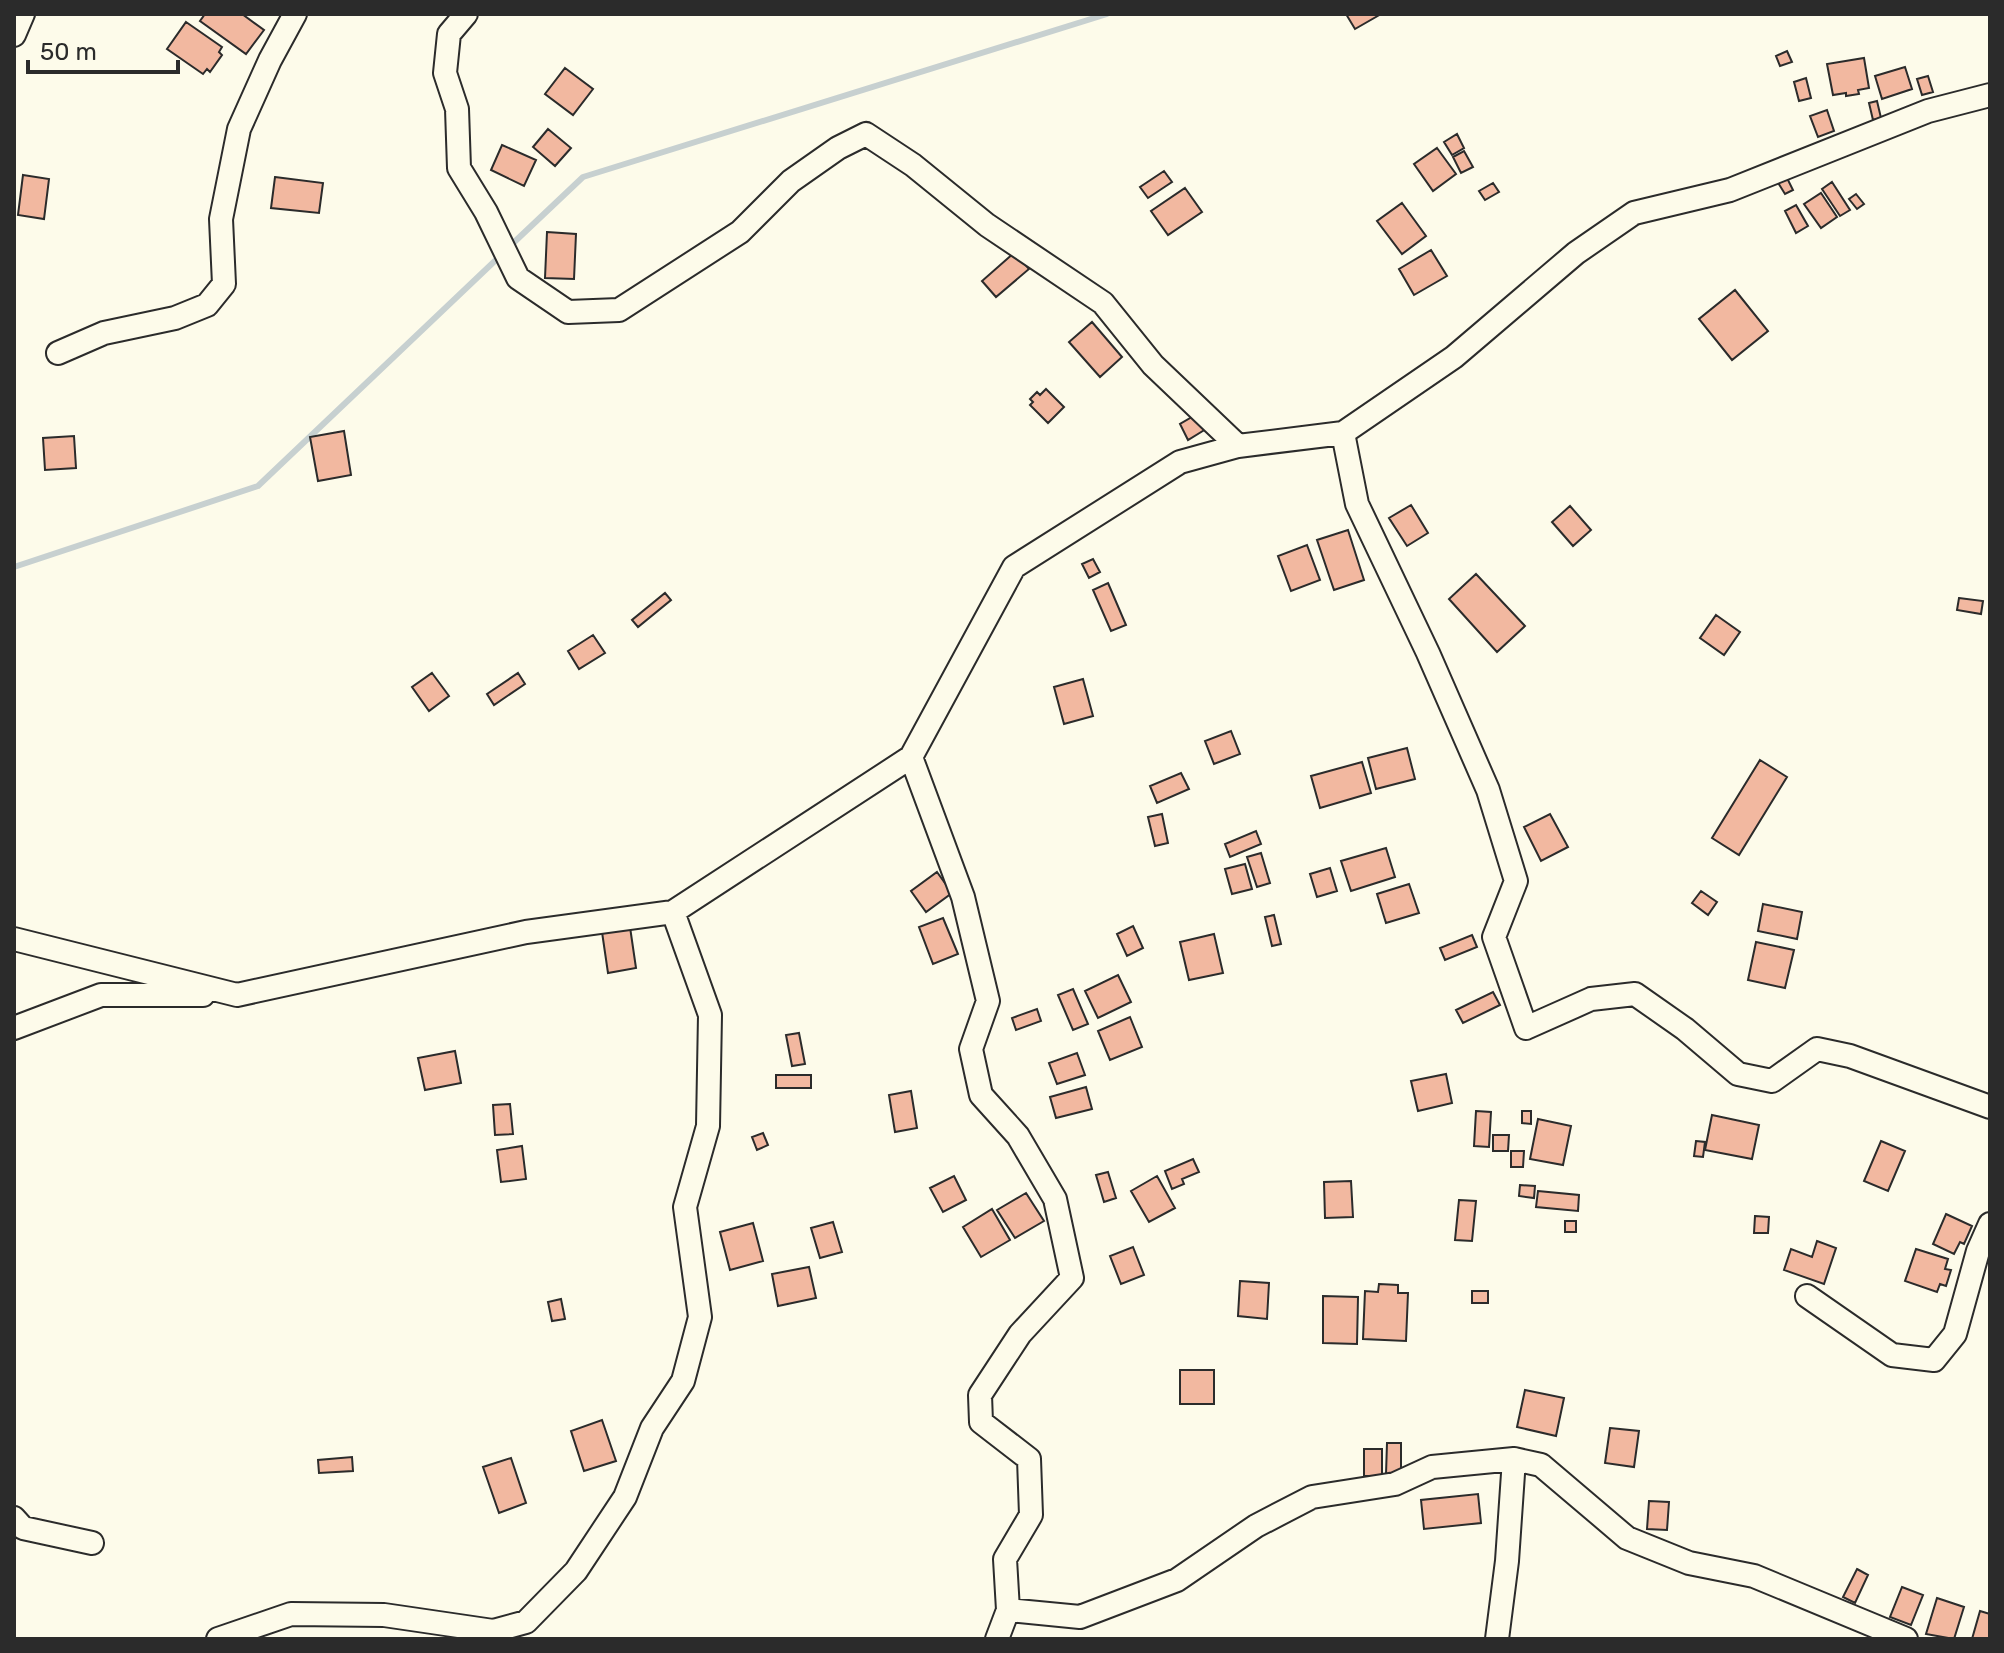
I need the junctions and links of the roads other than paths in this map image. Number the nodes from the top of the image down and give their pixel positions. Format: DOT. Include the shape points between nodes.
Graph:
graph roads {
  1 [pos="23,14"];
  2 [pos="295,14"];
  3 [pos="466,14"];
  4 [pos="14,35"];
  5 [pos="1990,95"];
  6 [pos="58,353"];
  7 [pos="1343,433"];
  8 [pos="1238,446"];
  9 [pos="911,757"];
  10 [pos="673,912"];
  11 [pos="14,939"];
  12 [pos="237,995"];
  13 [pos="14,1028"];
  14 [pos="1990,1107"];
  15 [pos="1990,1224"];
  16 [pos="1807,1296"];
  17 [pos="1514,1459"];
  18 [pos="14,1518"];
  19 [pos="92,1543"];
  20 [pos="1008,1610"];
  21 [pos="218,1639"];
  22 [pos="997,1639"];
  23 [pos="1497,1639"];
  24 [pos="1906,1639"];
  1 -- 4 [label="street"];
  2 -- 6 [label="street" via="239,129 221,219 224,284 207,305 175,318 104,333"];
  3 -- 8 [label="street" via="449,34 445,73 457,109 459,168 518,278 568,312 619,310 740,232 791,181 866,134 1103,303 1153,365"];
  5 -- 7 [label="street" via="1928,111 1730,190 1634,213 1576,253 1454,357"];
  7 -- 8 [label="street"];
  7 -- 14 [label="street" via="1357,504 1488,790 1516,881 1494,937 1526,1028 1591,999 1635,994 1738,1074 1772,1081 1817,1049"];
  8 -- 9 [label="street" via="1180,462 1014,567"];
  9 -- 10 [label="street"];
  9 -- 20 [label="street" via="963,897 988,1001 971,1049 981,1095 1018,1136 1055,1199 1072,1278 1020,1334 980,1395 981,1422 1029,1459 1031,1515 1005,1559"];
  10 -- 12 [label="street" via="526,932"];
  10 -- 21 [label="street" via="710,1015 708,1126 685,1207 700,1317 683,1381 652,1428 625,1497 576,1571 526,1622 493,1631 384,1615 291,1614"];
  11 -- 12 [label="street"];
  12 -- 13 [label="street" via="101,995"];
  15 -- 16 [label="street" via="1955,1334 1934,1360 1892,1355"];
  17 -- 20 [label="street" via="1432,1467 1395,1484 1312,1497 1256,1526 1177,1580 1080,1617"];
  17 -- 23 [label="street"];
  17 -- 24 [label="street" via="1541,1465 1627,1538 1689,1563 1754,1576"];
  18 -- 19 [label="street" via="23,1528"];
  20 -- 22 [label="street"];
}
